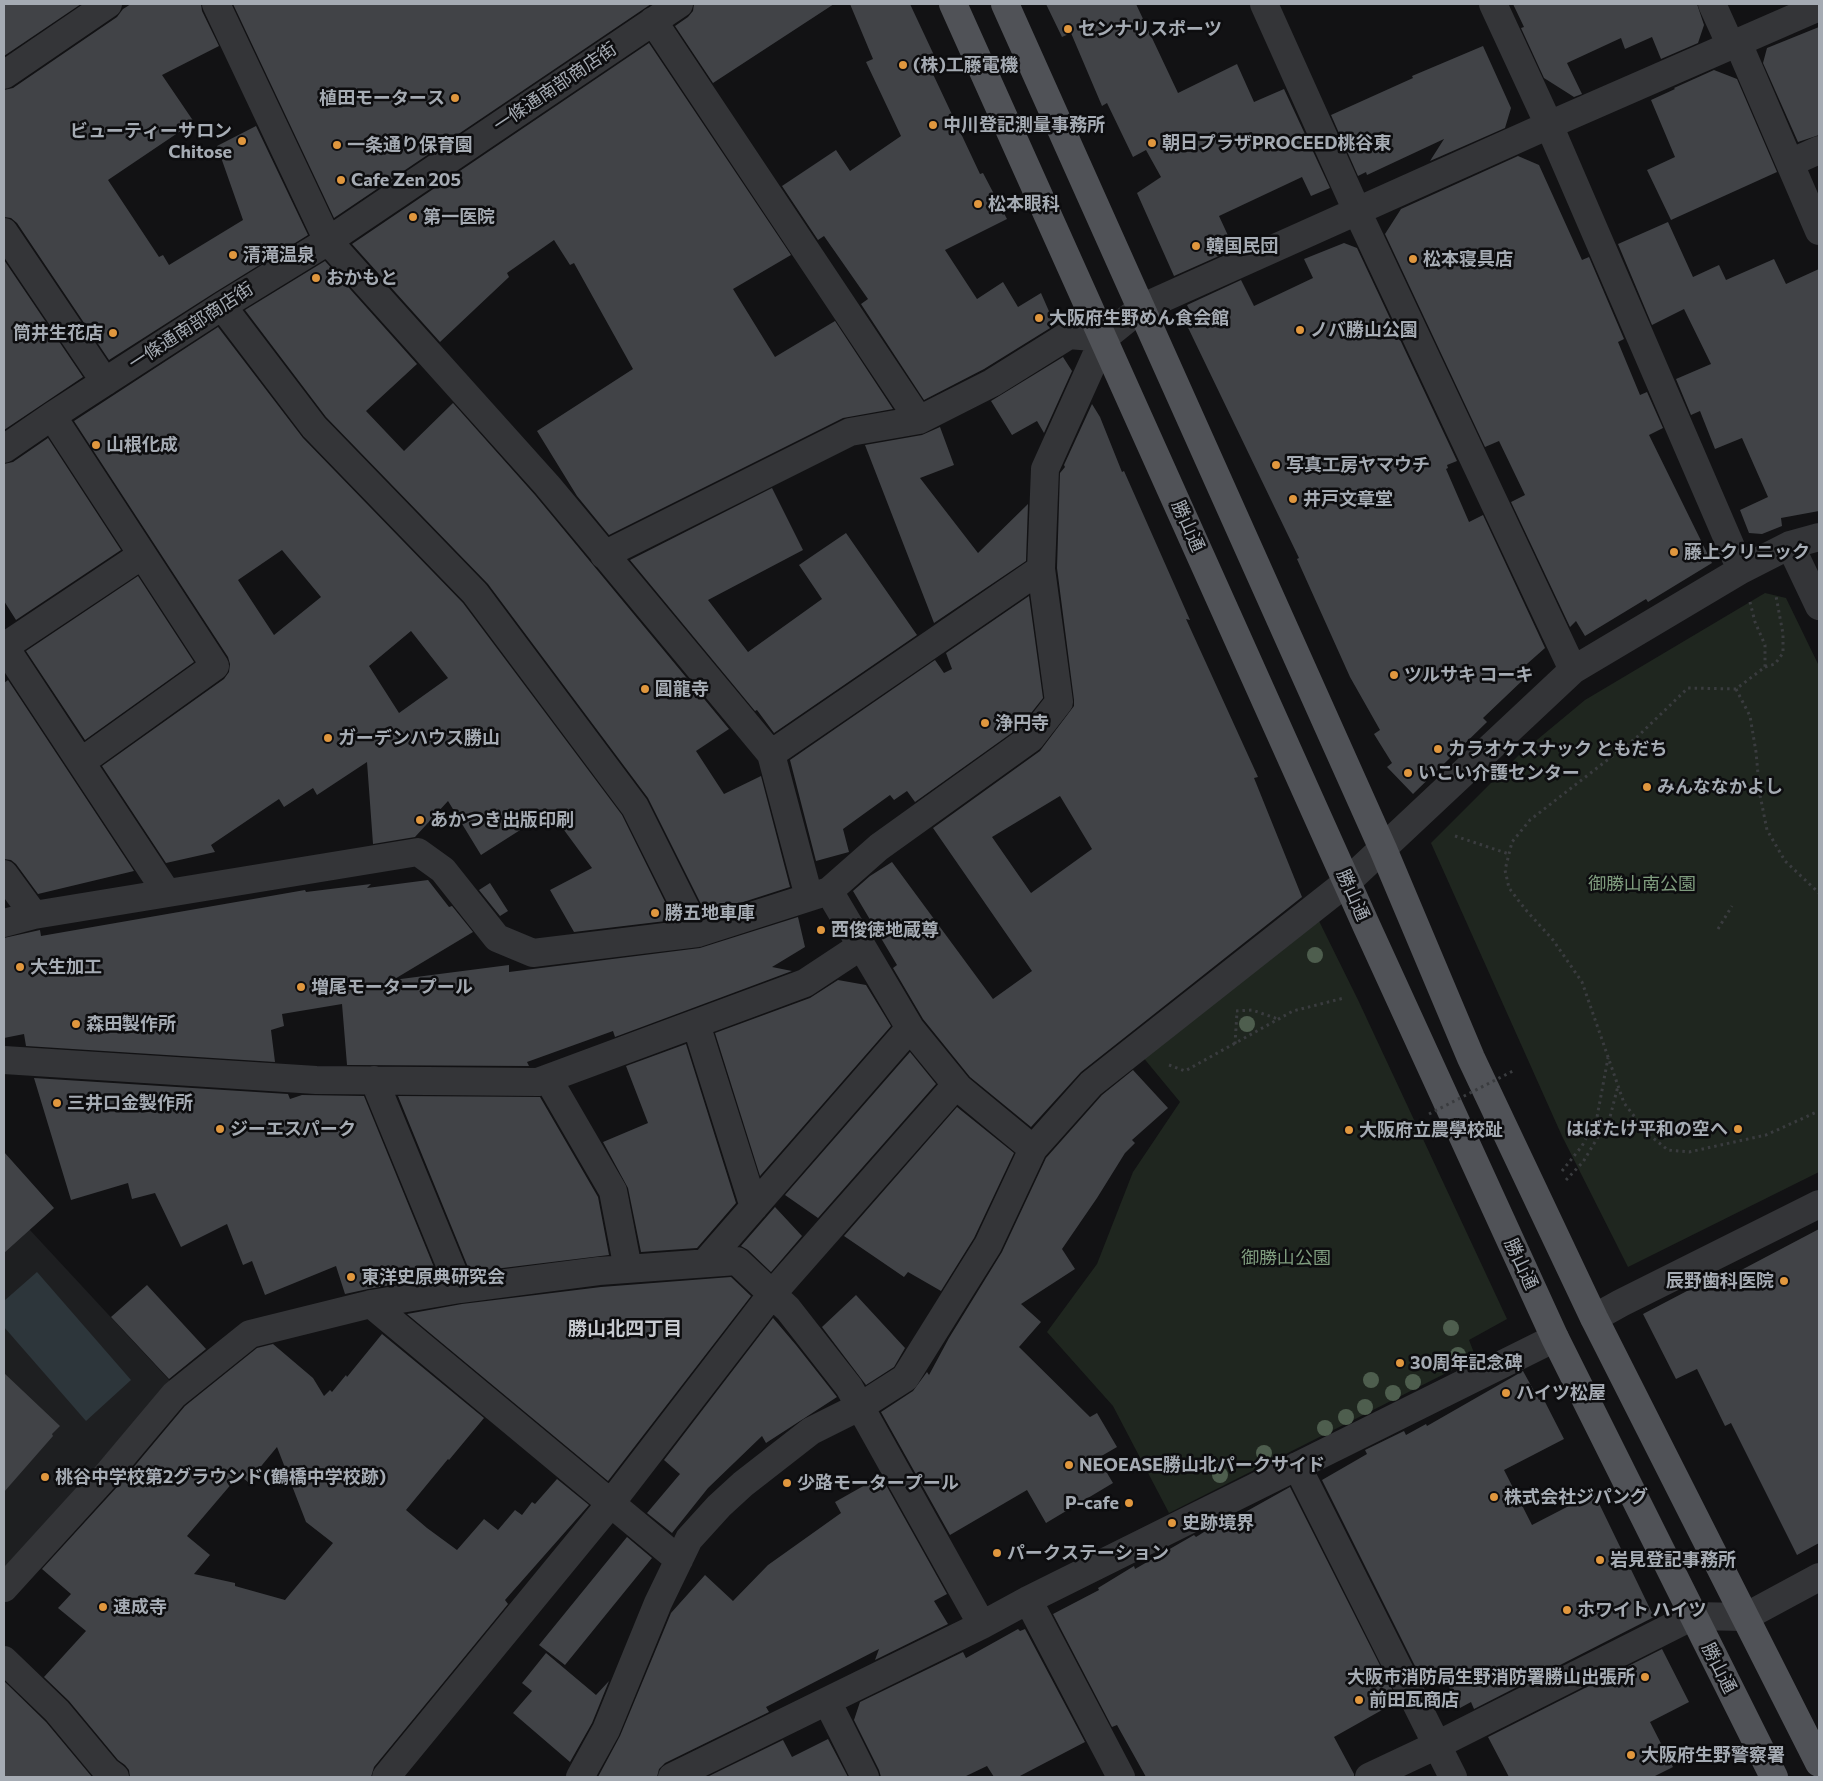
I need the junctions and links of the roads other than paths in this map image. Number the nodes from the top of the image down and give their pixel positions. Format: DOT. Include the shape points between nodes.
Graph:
graph roads {
  1 [pos="106,4"];
  2 [pos="216,4"];
  3 [pos="679,4"];
  4 [pos="953,4"];
  5 [pos="1005,4"];
  6 [pos="1264,4"];
  7 [pos="1493,4"];
  8 [pos="1712,4"];
  9 [pos="1819,7"];
  10 [pos="653,21"];
  11 [pos="1734,44"];
  12 [pos="4,75"];
  13 [pos="1549,125"];
  14 [pos="1819,150"];
  15 [pos="1790,163"];
  16 [pos="1357,211"];
  17 [pos="1819,231"];
  18 [pos="4,232"];
  19 [pos="328,241"];
  20 [pos="222,306"];
  21 [pos="1141,308"];
  22 [pos="1104,338"];
  23 [pos="105,382"];
  24 [pos="52,416"];
  25 [pos="919,420"];
  26 [pos="4,449"];
  27 [pos="1819,537"];
  28 [pos="1790,545"];
  29 [pos="142,555"];
  30 [pos="604,555"];
  31 [pos="1041,569"];
  32 [pos="1741,570"];
  33 [pos="1819,606"];
  34 [pos="4,646"];
  35 [pos="1573,670"];
  36 [pos="771,754"];
  37 [pos="81,762"];
  38 [pos="1383,849"];
  39 [pos="4,874"];
  40 [pos="1347,882"];
  41 [pos="167,893"];
  42 [pos="819,894"];
  43 [pos="34,915"];
  44 [pos="4,923"];
  45 [pos="698,933"];
  46 [pos="861,946"];
  47 [pos="696,1024"];
  48 [pos="910,1028"];
  49 [pos="4,1060"];
  50 [pos="548,1079"];
  51 [pos="374,1080"];
  52 [pos="957,1086"];
  53 [pos="1033,1148"];
  54 [pos="1819,1204"];
  55 [pos="754,1207"];
  56 [pos="705,1263"];
  57 [pos="628,1269"];
  58 [pos="460,1289"];
  59 [pos="772,1294"];
  60 [pos="371,1304"];
  61 [pos="1594,1318"];
  62 [pos="1555,1338"];
  63 [pos="861,1406"];
  64 [pos="1297,1466"];
  65 [pos="611,1504"];
  66 [pos="679,1560"];
  67 [pos="1819,1577"];
  68 [pos="4,1588"];
  69 [pos="1028,1600"];
  70 [pos="1693,1616"];
  71 [pos="1744,1617"];
  72 [pos="982,1625"];
  73 [pos="4,1660"];
  74 [pos="827,1701"];
  75 [pos="1436,1745"];
  76 [pos="1819,1763"];
  77 [pos="115,1777"];
  78 [pos="386,1777"];
  79 [pos="580,1777"];
  80 [pos="672,1777"];
  81 [pos="865,1777"];
  82 [pos="1121,1777"];
  83 [pos="1369,1777"];
  84 [pos="1453,1777"];
  85 [pos="1774,1777"];
  1 -- 12 [label="street"];
  2 -- 19 [label="street"];
  3 -- 10 [label="street, 一條通南部商店街"];
  4 -- 22 [label="main road, 勝山通"];
  5 -- 21 [label="main road"];
  6 -- 16 [label="street"];
  7 -- 13 [label="street"];
  8 -- 11 [label="street"];
  9 -- 11 [label="street"];
  10 -- 19 [label="street, 一條通南部商店街"];
  10 -- 25 [label="street"];
  11 -- 13 [label="street"];
  11 -- 15 [label="street"];
  13 -- 16 [label="street"];
  13 -- 32 [label="street"];
  14 -- 15 [label="street"];
  15 -- 17 [label="street"];
  16 -- 21 [label="street"];
  16 -- 35 [label="street"];
  18 -- 23 [label="street"];
  19 -- 20 [label="street, 一條通南部商店街"];
  19 -- 30 [label="street" via="547,485"];
  20 -- 23 [label="street, 一條通南部商店街"];
  20 -- 45 [label="street" via="314,427 475,593 635,807"];
  21 -- 22 [label="street"];
  21 -- 38 [label="main road"];
  22 -- 25 [label="street" via="1069,335 992,383"];
  22 -- 31 [label="street" via="1045,469"];
  22 -- 40 [label="main road, 勝山通"];
  23 -- 24 [label="street, 一條通南部商店街"];
  24 -- 26 [label="street, 一條通南部商店街"];
  24 -- 29 [label="street"];
  25 -- 30 [label="street" via="850,432"];
  27 -- 28 [label="street"];
  28 -- 32 [label="street"];
  28 -- 33 [label="street"];
  29 -- 34 [label="street"];
  29 -- 37 [label="street" via="215,666"];
  30 -- 36 [label="street"];
  31 -- 36 [label="street"];
  31 -- 42 [label="street" via="1059,702 1031,738 878,847"];
  32 -- 35 [label="street"];
  34 -- 37 [label="street"];
  35 -- 38 [label="street"];
  36 -- 42 [label="street"];
  37 -- 41 [label="street"];
  38 -- 40 [label="street"];
  38 -- 61 [label="main road" via="1471,1058"];
  39 -- 43 [label="street"];
  40 -- 53 [label="street" via="1091,1084"];
  40 -- 62 [label="main road, 勝山通"];
  41 -- 43 [label="street"];
  41 -- 45 [label="street" via="418,852 443,870 497,938 533,953"];
  42 -- 45 [label="street"];
  42 -- 46 [label="street"];
  43 -- 44 [label="street"];
  46 -- 47 [label="street" via="805,984"];
  46 -- 48 [label="street"];
  47 -- 50 [label="street"];
  47 -- 55 [label="street"];
  48 -- 52 [label="street"];
  48 -- 55 [label="street"];
  49 -- 51 [label="street" via="316,1080"];
  50 -- 51 [label="street" via="538,1082"];
  50 -- 57 [label="street" via="613,1191"];
  51 -- 58 [label="street"];
  52 -- 53 [label="street"];
  52 -- 59 [label="street"];
  53 -- 63 [label="street" via="988,1245 905,1378"];
  54 -- 61 [label="street"];
  55 -- 56 [label="street"];
  56 -- 57 [label="street"];
  56 -- 59 [label="street" via="737,1261"];
  57 -- 58 [label="street"];
  58 -- 60 [label="street"];
  59 -- 63 [label="street" via="788,1309"];
  59 -- 65 [label="street"];
  60 -- 65 [label="street"];
  60 -- 68 [label="street" via="250,1334 174,1395"];
  61 -- 71 [label="main road"];
  62 -- 64 [label="street"];
  62 -- 70 [label="main road, 勝山通"];
  63 -- 66 [label="street" via="811,1430 743,1484 689,1539"];
  63 -- 72 [label="street"];
  64 -- 69 [label="street"];
  64 -- 75 [label="street"];
  65 -- 66 [label="street"];
  65 -- 78 [label="street"];
  66 -- 79 [label="street" via="606,1730"];
  67 -- 71 [label="street"];
  69 -- 72 [label="street"];
  69 -- 82 [label="street"];
  70 -- 71 [label="street"];
  70 -- 75 [label="street"];
  70 -- 85 [label="main road, 勝山通"];
  71 -- 76 [label="main road"];
  72 -- 74 [label="street"];
  73 -- 77 [label="street" via="57,1710"];
  74 -- 80 [label="street"];
  74 -- 81 [label="street"];
  75 -- 83 [label="street"];
  75 -- 84 [label="street"];
}
